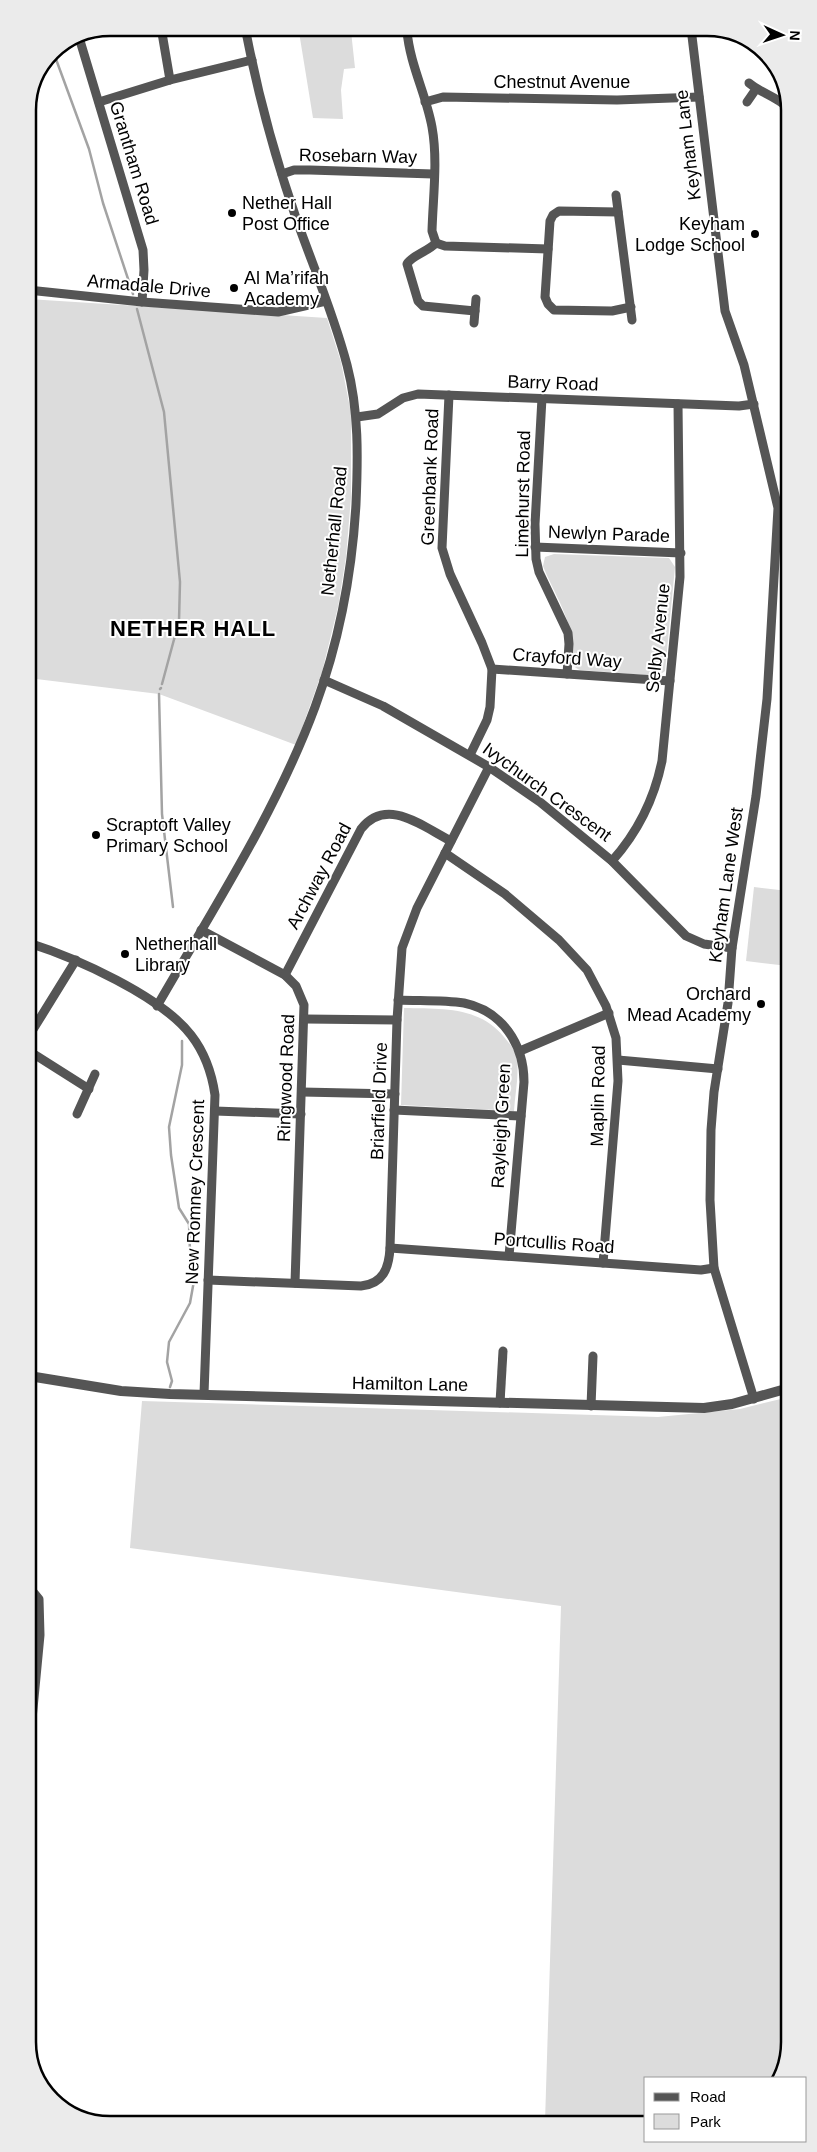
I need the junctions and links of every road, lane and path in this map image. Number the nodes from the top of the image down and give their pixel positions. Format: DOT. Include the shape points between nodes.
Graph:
graph roads {
  1 [pos="163,36"];
  2 [pos="247,36"];
  3 [pos="407,36"];
  4 [pos="692,36"];
  5 [pos="81,43"];
  6 [pos="252,60"];
  7 [pos="170,80"];
  8 [pos="698,97"];
  9 [pos="99,102"];
  10 [pos="425,102"];
  11 [pos="748,102"];
  12 [pos="780,102"];
  13 [pos="282,174"];
  14 [pos="434,174"];
  15 [pos="616,194"];
  16 [pos="618,212"];
  17 [pos="436,244"];
  18 [pos="548,249"];
  19 [pos="36,291"];
  20 [pos="476,299"];
  21 [pos="326,301"];
  22 [pos="142,302"];
  23 [pos="631,307"];
  24 [pos="475,310"];
  25 [pos="632,320"];
  26 [pos="474,323"];
  27 [pos="449,395"];
  28 [pos="542,398"];
  29 [pos="678,404"];
  30 [pos="754,404"];
  31 [pos="357,417"];
  32 [pos="535,547"];
  33 [pos="681,553"];
  34 [pos="492,670"];
  35 [pos="567,674"];
  36 [pos="324,680"];
  37 [pos="670,681"];
  38 [pos="470,755"];
  39 [pos="489,767"];
  40 [pos="451,841"];
  41 [pos="445,853"];
  42 [pos="612,861"];
  43 [pos="201,930"];
  44 [pos="36,945"];
  45 [pos="732,948"];
  46 [pos="76,960"];
  47 [pos="285,975"];
  48 [pos="398,1000"];
  49 [pos="158,1006"];
  50 [pos="609,1013"];
  51 [pos="304,1019"];
  52 [pos="397,1020"];
  53 [pos="36,1025"];
  54 [pos="520,1051"];
  55 [pos="36,1056"];
  56 [pos="618,1060"];
  57 [pos="718,1069"];
  58 [pos="95,1074"];
  59 [pos="88,1089"];
  60 [pos="302,1092"];
  61 [pos="395,1094"];
  62 [pos="394,1110"];
  63 [pos="215,1111"];
  64 [pos="77,1114"];
  65 [pos="301,1114"];
  66 [pos="521,1116"];
  67 [pos="390,1248"];
  68 [pos="509,1256"];
  69 [pos="603,1263"];
  70 [pos="714,1268"];
  71 [pos="208,1280"];
  72 [pos="295,1283"];
  73 [pos="503,1352"];
  74 [pos="593,1356"];
  75 [pos="36,1377"];
  76 [pos="781,1390"];
  77 [pos="204,1394"];
  78 [pos="754,1398"];
  79 [pos="500,1403"];
  80 [pos="591,1406"];
  81 [pos="36,1596"];
  82 [pos="36,1692"];
  1 -- 7 [label="street"];
  2 -- 6 [label="street, Netherhall Road"];
  3 -- 10 [label="street"];
  4 -- 8 [label="street, Keyham Lane"];
  5 -- 9 [label="street, Grantham Road"];
  6 -- 7 [label="street"];
  6 -- 13 [label="street, Netherhall Road"];
  7 -- 9 [label="street"];
  8 -- 10 [label="street, Chestnut Avenue" via="617,100 443,97"];
  8 -- 30 [label="street, Keyham Lane" via="725,311"];
  9 -- 22 [label="street, Grantham Road" via="143,250"];
  10 -- 14 [label="street" via="432,127"];
  11 -- 12 [label="street" via="752,86"];
  13 -- 14 [label="street, Rosebarn Way" via="310,170"];
  13 -- 21 [label="street, Netherhall Road"];
  14 -- 17 [label="street" via="432,230"];
  15 -- 16 [label="street"];
  16 -- 18 [label="street" via="559,210 551,218"];
  16 -- 23 [label="street"];
  17 -- 18 [label="street"];
  17 -- 24 [label="street" via="408,262 407,269 418,302 426,307"];
  18 -- 23 [label="street" via="545,296 550,308 612,311"];
  19 -- 22 [label="street, Armadale Drive"];
  20 -- 24 [label="street"];
  21 -- 22 [label="street, Armadale Drive" via="278,312"];
  21 -- 31 [label="street, Netherhall Road" via="347,364"];
  23 -- 25 [label="street"];
  24 -- 26 [label="street"];
  27 -- 28 [label="street, Barry Road"];
  27 -- 31 [label="street, Barry Road" via="413,395 378,414"];
  27 -- 34 [label="street, Greenbank Road" via="442,548"];
  28 -- 29 [label="street, Barry Road"];
  28 -- 32 [label="street, Limehurst Road"];
  29 -- 30 [label="street, Barry Road"];
  29 -- 33 [label="street, Selby Avenue"];
  30 -- 45 [label="street, Keyham Lane West" via="778,508 767,699 756,796"];
  31 -- 36 [label="street, Netherhall Road" via="358,455 351,562 338,631"];
  32 -- 33 [label="street, Newlyn Parade"];
  32 -- 35 [label="street, Limehurst Road" via="539,572 568,633"];
  33 -- 37 [label="street, Selby Avenue"];
  34 -- 35 [label="street, Crayford Way"];
  34 -- 38 [label="street, Greenbank Road" via="487,720"];
  35 -- 37 [label="street, Crayford Way"];
  36 -- 38 [label="street, Ivychurch Crescent" via="382,706"];
  36 -- 43 [label="street, Netherhall Road" via="287,773"];
  37 -- 42 [label="street, Selby Avenue" via="662,761 655,788 638,826"];
  38 -- 39 [label="street, Ivychurch Crescent"];
  39 -- 40 [label="street, Briarfield Drive"];
  39 -- 42 [label="street, Ivychurch Crescent" via="540,802"];
  40 -- 41 [label="street, Briarfield Drive"];
  40 -- 47 [label="street, Archway Road" via="399,814 382,814 370,819 361,828"];
  41 -- 48 [label="street, Briarfield Drive" via="406,934"];
  41 -- 50 [label="street, Maplin Road" via="505,894 570,950 594,982"];
  42 -- 45 [label="street, Ivychurch Crescent" via="686,936 704,944"];
  43 -- 47 [label="street, Ringwood Road"];
  43 -- 49 [label="street, Netherhall Road"];
  44 -- 46 [label="street, New Romney Crescent"];
  45 -- 57 [label="street, Keyham Lane West"];
  46 -- 49 [label="street, New Romney Crescent"];
  46 -- 53 [label="street"];
  47 -- 51 [label="street, Ringwood Road" via="299,992 304,1005"];
  48 -- 52 [label="street, Briarfield Drive"];
  48 -- 54 [label="street, Rayleigh Green" via="464,1003 482,1009 505,1026"];
  49 -- 63 [label="street, New Romney Crescent" via="183,1026 202,1053 214,1084"];
  50 -- 54 [label="street"];
  50 -- 56 [label="street, Maplin Road"];
  51 -- 52 [label="street"];
  51 -- 60 [label="street, Ringwood Road"];
  52 -- 61 [label="street, Briarfield Drive"];
  54 -- 66 [label="street, Rayleigh Green" via="524,1073"];
  55 -- 59 [label="street"];
  56 -- 57 [label="street"];
  56 -- 69 [label="street, Maplin Road"];
  57 -- 70 [label="street, Keyham Lane West" via="711,1130 710,1200"];
  58 -- 59 [label="street"];
  59 -- 64 [label="street"];
  60 -- 61 [label="street"];
  60 -- 65 [label="street, Ringwood Road"];
  61 -- 62 [label="street, Briarfield Drive"];
  62 -- 66 [label="street"];
  62 -- 67 [label="street, Briarfield Drive"];
  63 -- 65 [label="street"];
  63 -- 71 [label="street, New Romney Crescent"];
  65 -- 72 [label="street, Ringwood Road"];
  66 -- 68 [label="street, Rayleigh Green"];
  67 -- 68 [label="street, Portcullis Road"];
  67 -- 72 [label="street, Briarfield Drive" via="386,1272 370,1284"];
  68 -- 69 [label="street, Portcullis Road"];
  69 -- 70 [label="street, Portcullis Road" via="701,1270"];
  70 -- 78 [label="street, Keyham Lane West"];
  71 -- 72 [label="street, Briarfield Drive"];
  71 -- 77 [label="street, New Romney Crescent"];
  73 -- 79 [label="street"];
  74 -- 80 [label="street"];
  75 -- 77 [label="street, Hamilton Lane" via="121,1391"];
  76 -- 78 [label="street, Hamilton Lane"];
  77 -- 79 [label="street, Hamilton Lane"];
  78 -- 80 [label="street, Hamilton Lane" via="704,1408"];
  79 -- 80 [label="street, Hamilton Lane"];
  81 -- 82 [label="street" via="40,1617"];
}
